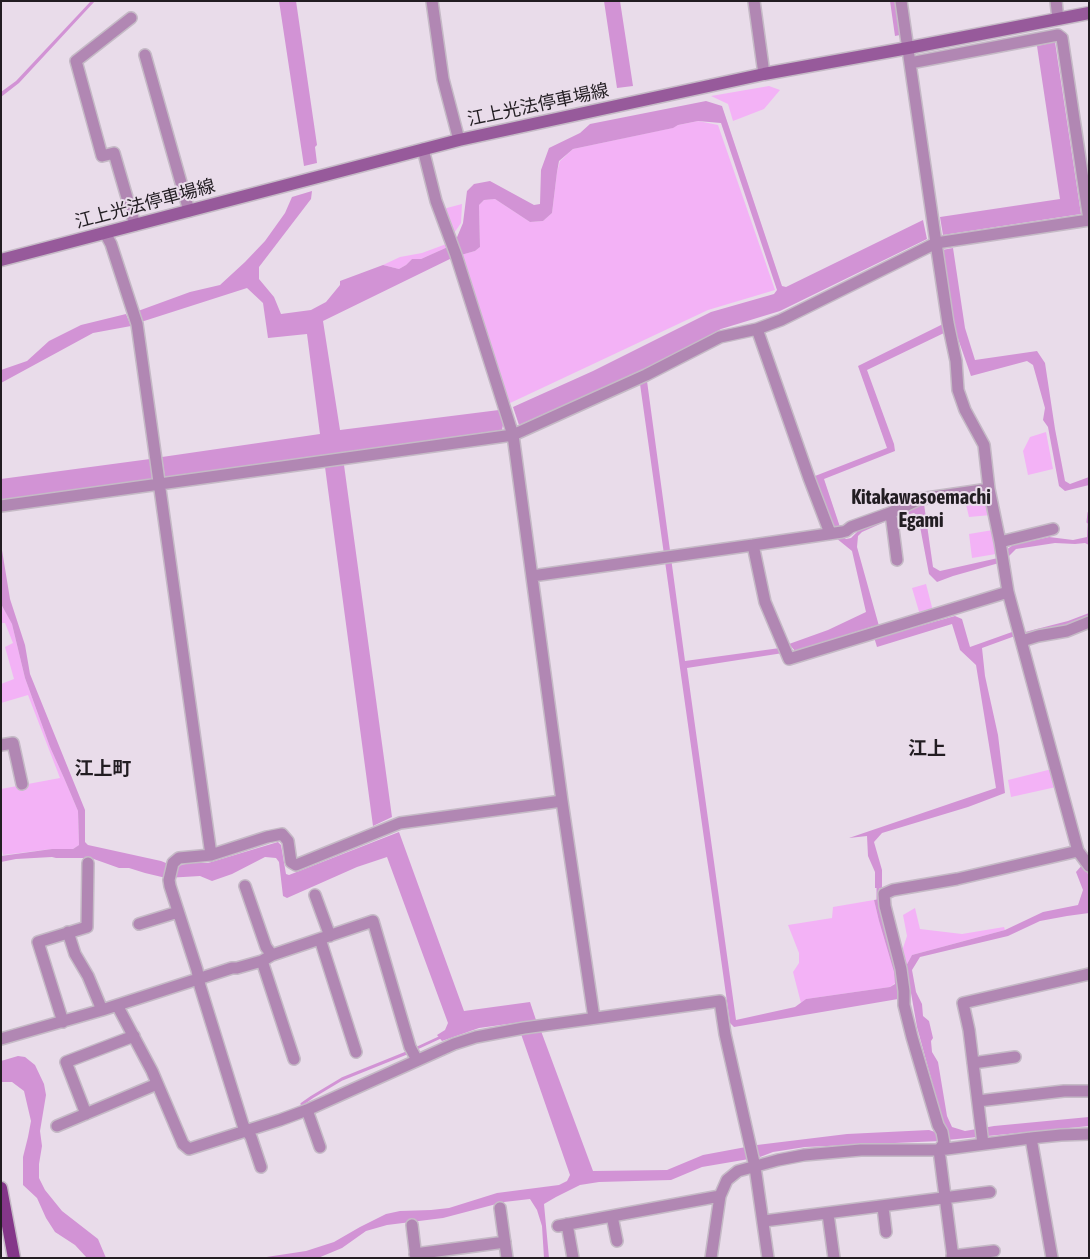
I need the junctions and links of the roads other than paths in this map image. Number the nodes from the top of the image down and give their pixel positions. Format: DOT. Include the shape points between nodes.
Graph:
graph roads {
  1 [pos="432,1"];
  2 [pos="754,1"];
  3 [pos="901,1"];
  4 [pos="1056,1"];
  5 [pos="1089,13"];
  6 [pos="131,18"];
  7 [pos="1058,19"];
  8 [pos="908,48"];
  9 [pos="145,55"];
  10 [pos="910,63"];
  11 [pos="764,74"];
  12 [pos="459,140"];
  13 [pos="423,149"];
  14 [pos="188,211"];
  15 [pos="1088,212"];
  16 [pos="135,225"];
  17 [pos="105,233"];
  18 [pos="934,233"];
  19 [pos="1,260"];
  20 [pos="757,329"];
  21 [pos="513,435"];
  22 [pos="159,485"];
  23 [pos="988,489"];
  24 [pos="1,506"];
  25 [pos="891,517"];
  26 [pos="1053,529"];
  27 [pos="835,533"];
  28 [pos="753,545"];
  29 [pos="1002,553"];
  30 [pos="897,560"];
  31 [pos="532,576"];
  32 [pos="1008,592"];
  33 [pos="1089,622"];
  34 [pos="1020,636"];
  35 [pos="1,745"];
  36 [pos="22,784"];
  37 [pos="562,800"];
  38 [pos="211,855"];
  39 [pos="1084,859"];
  40 [pos="88,864"];
  41 [pos="245,886"];
  42 [pos="315,895"];
  43 [pos="178,912"];
  44 [pos="139,924"];
  45 [pos="68,932"];
  46 [pos="325,937"];
  47 [pos="272,954"];
  48 [pos="262,961"];
  49 [pos="1089,974"];
  50 [pos="199,978"];
  51 [pos="117,1005"];
  52 [pos="102,1010"];
  53 [pos="594,1018"];
  54 [pos="63,1022"];
  55 [pos="134,1036"];
  56 [pos="1,1039"];
  57 [pos="356,1052"];
  58 [pos="1015,1057"];
  59 [pos="294,1059"];
  60 [pos="416,1060"];
  61 [pos="973,1063"];
  62 [pos="157,1084"];
  63 [pos="1089,1091"];
  64 [pos="978,1101"];
  65 [pos="307,1110"];
  66 [pos="86,1114"];
  67 [pos="57,1126"];
  68 [pos="246,1130"];
  69 [pos="1089,1134"];
  70 [pos="1030,1138"];
  71 [pos="941,1142"];
  72 [pos="983,1142"];
  73 [pos="320,1147"];
  74 [pos="754,1163"];
  75 [pos="261,1167"];
  76 [pos="1,1188"];
  77 [pos="990,1192"];
  78 [pos="720,1196"];
  79 [pos="945,1198"];
  80 [pos="883,1206"];
  81 [pos="500,1208"];
  82 [pos="828,1214"];
  83 [pos="612,1216"];
  84 [pos="764,1221"];
  85 [pos="412,1225"];
  86 [pos="886,1232"];
  87 [pos="617,1241"];
  88 [pos="505,1242"];
  89 [pos="994,1251"];
  90 [pos="415,1256"];
  91 [pos="952,1257"];
  92 [pos="14,1258"];
  93 [pos="507,1258"];
  94 [pos="573,1258"];
  95 [pos="711,1258"];
  96 [pos="768,1258"];
  97 [pos="834,1258"];
  98 [pos="1052,1258"];
  1 -- 12 [label="street" via="443,79"];
  2 -- 11 [label="street"];
  3 -- 8 [label="street"];
  4 -- 7 [label="street"];
  5 -- 7 [label="main road, 江上光法停車場線"];
  6 -- 16 [label="street" via="76,61 102,156 114,153"];
  7 -- 8 [label="main road, 江上光法停車場線"];
  8 -- 10 [label="street"];
  8 -- 11 [label="main road, 江上光法停車場線"];
  9 -- 14 [label="street"];
  10 -- 15 [label="street" via="1058,35 1062,38"];
  10 -- 18 [label="street"];
  11 -- 12 [label="main road, 江上光法停車場線"];
  12 -- 13 [label="main road, 江上光法停車場線"];
  13 -- 14 [label="main road, 江上光法停車場線"];
  13 -- 21 [label="street" via="436,200"];
  14 -- 16 [label="main road, 江上光法停車場線"];
  15 -- 18 [label="street"];
  16 -- 17 [label="main road, 江上光法停車場線"];
  17 -- 19 [label="main road, 江上光法停車場線"];
  17 -- 22 [label="street" via="137,324"];
  18 -- 20 [label="street" via="781,320"];
  18 -- 23 [label="street" via="958,390 984,445"];
  20 -- 21 [label="street" via="720,337 646,375"];
  20 -- 27 [label="street" via="808,478"];
  21 -- 22 [label="street"];
  21 -- 31 [label="street"];
  22 -- 24 [label="street"];
  22 -- 38 [label="street"];
  23 -- 25 [label="street" via="920,499"];
  23 -- 29 [label="street"];
  25 -- 27 [label="street"];
  25 -- 30 [label="street"];
  26 -- 29 [label="street"];
  27 -- 28 [label="street"];
  28 -- 31 [label="street"];
  28 -- 32 [label="street" via="765,602 790,659"];
  29 -- 32 [label="street"];
  31 -- 37 [label="street"];
  32 -- 34 [label="street"];
  33 -- 34 [label="street" via="1067,631"];
  34 -- 39 [label="street"];
  35 -- 36 [label="street" via="13,743"];
  37 -- 38 [label="street" via="400,823 296,865 291,862 288,841 282,834"];
  37 -- 53 [label="street"];
  38 -- 43 [label="street" via="179,858 173,863 169,880"];
  39 -- 71 [label="street" via="884,894 901,969 904,1005"];
  40 -- 45 [label="street" via="87,927"];
  41 -- 47 [label="street" via="266,947"];
  42 -- 46 [label="street"];
  43 -- 44 [label="street"];
  43 -- 50 [label="street"];
  45 -- 52 [label="street"];
  45 -- 54 [label="street" via="38,942"];
  46 -- 47 [label="street"];
  46 -- 57 [label="street"];
  46 -- 60 [label="street" via="373,921"];
  47 -- 48 [label="street"];
  48 -- 50 [label="street"];
  48 -- 59 [label="street"];
  49 -- 61 [label="street" via="963,1003"];
  50 -- 51 [label="street"];
  50 -- 68 [label="street"];
  51 -- 52 [label="street"];
  51 -- 55 [label="street"];
  52 -- 54 [label="street"];
  53 -- 60 [label="street" via="476,1037"];
  53 -- 74 [label="street" via="720,1001"];
  54 -- 56 [label="street"];
  55 -- 62 [label="street"];
  55 -- 66 [label="street" via="66,1062"];
  58 -- 61 [label="street"];
  60 -- 65 [label="street"];
  61 -- 64 [label="street"];
  62 -- 66 [label="street"];
  62 -- 68 [label="street" via="183,1144 189,1148"];
  63 -- 64 [label="street"];
  64 -- 72 [label="street"];
  65 -- 68 [label="street"];
  65 -- 73 [label="street"];
  66 -- 67 [label="street"];
  68 -- 75 [label="street"];
  69 -- 70 [label="street"];
  70 -- 72 [label="street"];
  70 -- 98 [label="street"];
  71 -- 72 [label="street"];
  71 -- 74 [label="street"];
  71 -- 79 [label="street"];
  74 -- 78 [label="street" via="727,1180"];
  74 -- 84 [label="street"];
  76 -- 92 [label="main road"];
  77 -- 79 [label="street"];
  78 -- 83 [label="street"];
  78 -- 95 [label="street"];
  79 -- 80 [label="street"];
  79 -- 91 [label="street"];
  80 -- 82 [label="street"];
  80 -- 86 [label="street"];
  81 -- 88 [label="street"];
  82 -- 84 [label="street"];
  82 -- 97 [label="street"];
  83 -- 87 [label="street"];
  83 -- 94 [label="street" via="562,1225"];
  84 -- 96 [label="street"];
  85 -- 90 [label="street"];
  88 -- 90 [label="street"];
  88 -- 93 [label="street"];
  89 -- 91 [label="street"];
}
